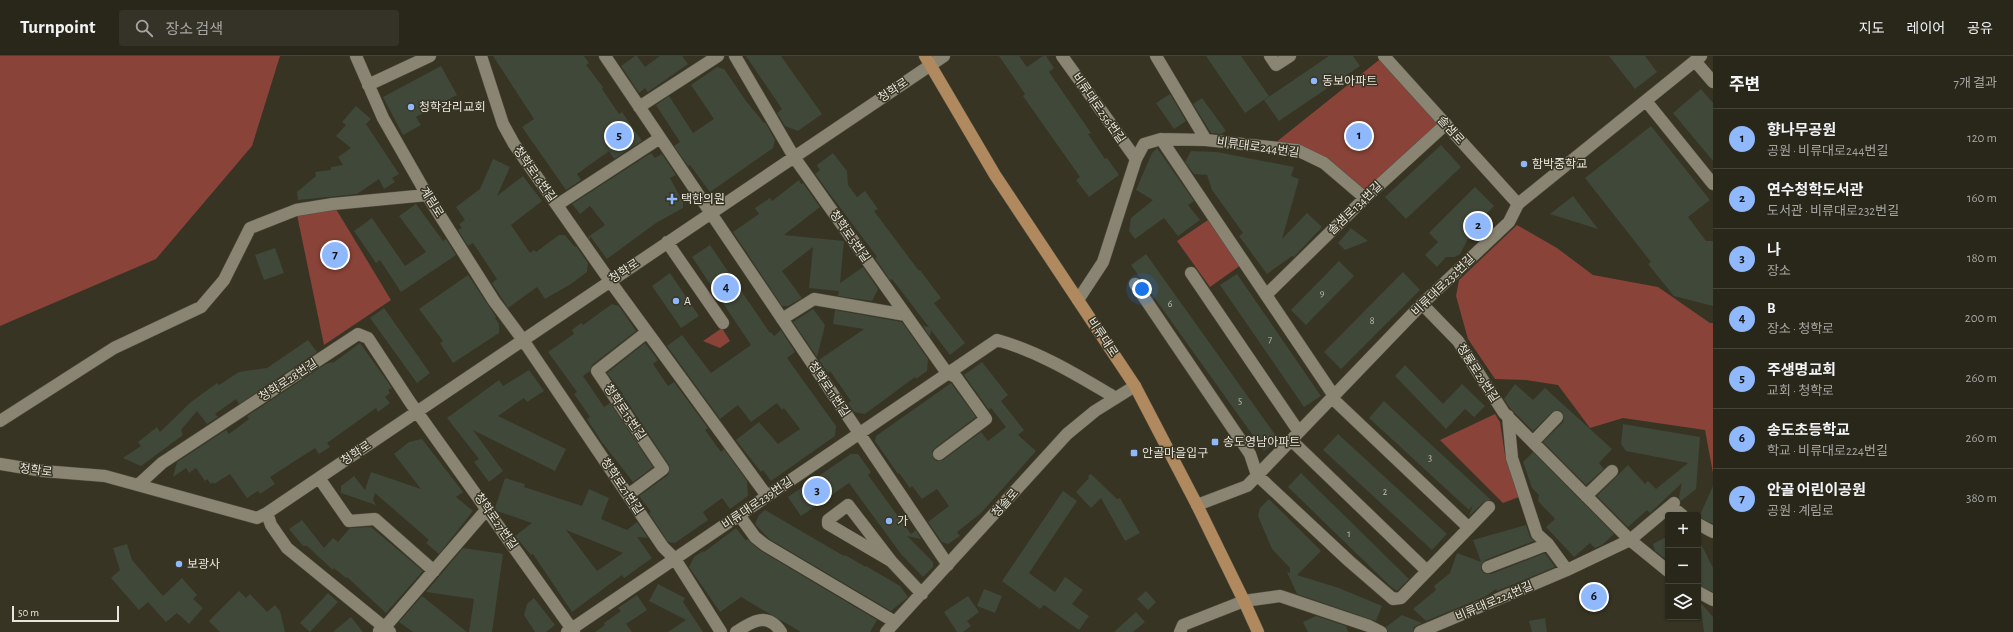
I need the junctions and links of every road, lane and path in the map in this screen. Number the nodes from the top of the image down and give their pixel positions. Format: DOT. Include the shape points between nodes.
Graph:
graph roads {
  1 [pos="356,56"];
  2 [pos="430,56"];
  3 [pos="481,56"];
  4 [pos="605,56"];
  5 [pos="718,56"];
  6 [pos="735,56"];
  7 [pos="944,56"];
  8 [pos="1062,56"];
  9 [pos="1156,56"];
  10 [pos="1270,56"];
  11 [pos="1290,56"];
  12 [pos="1384,56"];
  13 [pos="1698,58"];
  14 [pos="927,60"];
  15 [pos="1713,82"];
  16 [pos="368,85"];
  17 [pos="1646,101"];
  18 [pos="639,107"];
  19 [pos="1446,124"];
  20 [pos="660,138"];
  21 [pos="1160,140"];
  22 [pos="1206,140"];
  23 [pos="794,157"];
  24 [pos="1136,159"];
  25 [pos="1713,184"];
  26 [pos="427,195"];
  27 [pos="1365,198"];
  28 [pos="1518,204"];
  29 [pos="557,205"];
  30 [pos="710,213"];
  31 [pos="668,242"];
  32 [pos="1191,273"];
  33 [pos="610,281"];
  34 [pos="1135,284"];
  35 [pos="1267,294"];
  36 [pos="1078,300"];
  37 [pos="1422,304"];
  38 [pos="906,315"];
  39 [pos="782,319"];
  40 [pos="723,323"];
  41 [pos="647,332"];
  42 [pos="523,340"];
  43 [pos="947,373"];
  44 [pos="1135,386"];
  45 [pos="1333,397"];
  46 [pos="1116,398"];
  47 [pos="417,411"];
  48 [pos="1508,416"];
  49 [pos="1557,417"];
  50 [pos="0,421"];
  51 [pos="859,434"];
  52 [pos="1295,436"];
  53 [pos="1533,442"];
  54 [pos="939,454"];
  55 [pos="0,464"];
  56 [pos="1612,471"];
  57 [pos="1257,475"];
  58 [pos="319,478"];
  59 [pos="138,485"];
  60 [pos="628,495"];
  61 [pos="767,496"];
  62 [pos="1586,496"];
  63 [pos="1197,505"];
  64 [pos="1489,507"];
  65 [pos="487,509"];
  66 [pos="1679,512"];
  67 [pos="267,513"];
  68 [pos="740,515"];
  69 [pos="1701,526"];
  70 [pos="1469,528"];
  71 [pos="1713,532"];
  72 [pos="1630,540"];
  73 [pos="1548,544"];
  74 [pos="675,559"];
  75 [pos="891,561"];
  76 [pos="948,565"];
  77 [pos="1488,567"];
  78 [pos="1665,569"];
  79 [pos="1567,570"];
  80 [pos="434,571"];
  81 [pos="1427,571"];
  82 [pos="922,594"];
  83 [pos="1701,594"];
  84 [pos="1713,600"];
  85 [pos="1244,601"];
  86 [pos="895,622"];
  87 [pos="384,630"];
  88 [pos="571,631"];
  89 [pos="721,632"];
  90 [pos="736,632"];
  91 [pos="781,632"];
  92 [pos="886,632"];
  93 [pos="1180,632"];
  94 [pos="1258,632"];
  95 [pos="1381,632"];
  96 [pos="1420,632"];
  1 -- 16 [label="street, 계림로"];
  2 -- 16 [label="street"];
  3 -- 29 [label="street, 청학로16번길" via="503,124"];
  4 -- 18 [label="street, 청학로11번길"];
  5 -- 18 [label="street"];
  6 -- 23 [label="street, 청학로5번길"];
  7 -- 14 [label="street"];
  8 -- 24 [label="street, 비류대로256번길"];
  9 -- 22 [label="street"];
  10 -- 11 [label="street" via="1276,65"];
  12 -- 19 [label="street, 솔샘로"];
  13 -- 15 [label="street"];
  13 -- 17 [label="street, 비류대로232번길"];
  14 -- 23 [label="street, 청학로"];
  14 -- 36 [label="main road, 비류대로" via="995,175"];
  16 -- 26 [label="street, 계림로" via="382,118"];
  17 -- 25 [label="street"];
  17 -- 28 [label="street, 비류대로232번길"];
  18 -- 20 [label="street, 청학로11번길"];
  19 -- 27 [label="street, 솔샘로134번길"];
  19 -- 28 [label="street, 솔샘로"];
  20 -- 29 [label="street"];
  20 -- 30 [label="street, 청학로11번길"];
  21 -- 22 [label="street, 비류대로244번길"];
  21 -- 24 [label="street, 비류대로244번길" via="1144,144"];
  21 -- 35 [label="street"];
  22 -- 27 [label="street, 비류대로244번길" via="1297,150 1324,163"];
  23 -- 30 [label="street, 청학로"];
  23 -- 38 [label="street, 청학로5번길"];
  24 -- 36 [label="street, 비류대로244번길" via="1102,262"];
  26 -- 42 [label="street, 계림로" via="494,301"];
  26 -- 50 [label="street" via="296,210 250,228 224,280 201,307 114,348"];
  27 -- 35 [label="street, 솔샘로134번길"];
  28 -- 37 [label="street, 비류대로232번길" via="1509,222"];
  29 -- 33 [label="street, 청학로16번길"];
  30 -- 31 [label="street, 청학로"];
  30 -- 39 [label="street, 청학로11번길"];
  31 -- 33 [label="street, 청학로"];
  31 -- 40 [label="street"];
  32 -- 52 [label="street"];
  33 -- 41 [label="street"];
  33 -- 42 [label="street, 청학로"];
  34 -- 57 [label="street" via="1250,454"];
  35 -- 45 [label="street"];
  36 -- 44 [label="main road, 비류대로"];
  37 -- 45 [label="street, 비류대로232번길"];
  37 -- 48 [label="street, 청룡로29번길" via="1458,341"];
  38 -- 39 [label="street" via="814,299"];
  38 -- 43 [label="street, 청학로5번길"];
  39 -- 51 [label="street, 청학로11번길"];
  41 -- 60 [label="street, 청학로15번길" via="597,371 664,469"];
  41 -- 61 [label="street"];
  42 -- 47 [label="street, 청학로"];
  42 -- 60 [label="street, 청학로21번길"];
  43 -- 46 [label="street, 비류대로239번길" via="997,340 1025,348"];
  43 -- 51 [label="street, 비류대로239번길"];
  43 -- 54 [label="street" via="956,377 986,419"];
  44 -- 46 [label="street, 청솔로"];
  44 -- 63 [label="main road, 비류대로"];
  45 -- 52 [label="street, 비류대로232번길"];
  45 -- 70 [label="street"];
  46 -- 76 [label="street, 청솔로" via="1067,434"];
  47 -- 58 [label="street, 청학로"];
  47 -- 59 [label="street, 청학로28번길" via="368,338 358,334 162,464"];
  47 -- 65 [label="street, 청학로27번길"];
  48 -- 53 [label="street, 청룡로29번길"];
  48 -- 73 [label="street" via="1512,458 1537,534"];
  49 -- 53 [label="street"];
  51 -- 61 [label="street, 비류대로239번길"];
  51 -- 76 [label="street, 청학로11번길"];
  52 -- 57 [label="street, 비류대로232번길"];
  52 -- 81 [label="street"];
  53 -- 62 [label="street, 청룡로29번길"];
  55 -- 59 [label="street, 청학로" via="43,471 105,476"];
  56 -- 62 [label="street"];
  57 -- 63 [label="street, 비류대로232번길" via="1247,486"];
  57 -- 81 [label="street" via="1393,599 1400,598"];
  58 -- 67 [label="street, 청학로"];
  58 -- 80 [label="street" via="349,521 375,519"];
  59 -- 67 [label="street, 청학로" via="257,518"];
  60 -- 74 [label="street, 청학로21번길" via="663,547"];
  61 -- 68 [label="street, 비류대로239번길"];
  62 -- 72 [label="street, 청룡로29번길"];
  63 -- 85 [label="main road, 비류대로"];
  64 -- 70 [label="street"];
  65 -- 80 [label="street"];
  65 -- 88 [label="street, 청학로27번길"];
  66 -- 72 [label="street, 비류대로224번길" via="1673,505"];
  67 -- 87 [label="street" via="271,526 287,548"];
  68 -- 74 [label="street, 비류대로239번길"];
  68 -- 86 [label="street" via="755,537 765,545"];
  69 -- 71 [label="street"];
  70 -- 81 [label="street"];
  72 -- 78 [label="street, 청룡로29번길"];
  72 -- 79 [label="street, 비류대로224번길"];
  73 -- 77 [label="street"];
  73 -- 79 [label="street"];
  74 -- 88 [label="street, 비류대로239번길"];
  74 -- 89 [label="street, 청학로21번길"];
  75 -- 75 [label="street" via="848,505 828,520 828,524"];
  75 -- 82 [label="street"];
  76 -- 82 [label="street, 청솔로"];
  79 -- 96 [label="street, 비류대로224번길"];
  80 -- 87 [label="street"];
  82 -- 86 [label="street, 청솔로"];
  83 -- 84 [label="street"];
  85 -- 93 [label="street" via="1183,626"];
  85 -- 94 [label="main road, 비류대로"];
  85 -- 95 [label="street" via="1280,596"];
  86 -- 92 [label="street, 청솔로"];
  90 -- 91 [label="street" via="754,620 767,621"];
}
